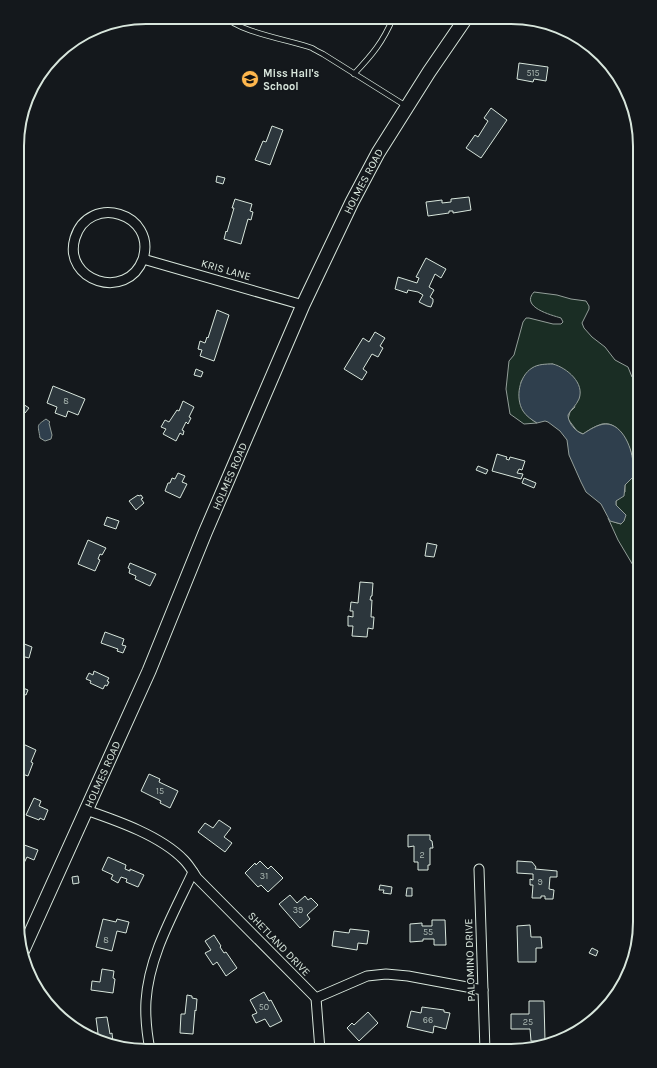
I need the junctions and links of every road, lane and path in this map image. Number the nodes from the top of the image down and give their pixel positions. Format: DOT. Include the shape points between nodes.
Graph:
graph roads {
  1 [pos="235,24"];
  2 [pos="391,24"];
  3 [pos="462,24"];
  4 [pos="354,74"];
  5 [pos="407,107"];
  6 [pos="143,259"];
  7 [pos="303,305"];
  8 [pos="86,810"];
  9 [pos="479,869"];
  10 [pos="193,872"];
  11 [pos="26,944"];
  12 [pos="483,990"];
  13 [pos="316,998"];
  14 [pos="149,1044"];
  15 [pos="320,1044"];
  16 [pos="486,1044"];
  1 -- 4 [label="lane" via="312,48"];
  2 -- 4 [label="lane" via="373,54"];
  3 -- 5 [label="street, HOLMES ROAD"];
  4 -- 5 [label="lane"];
  5 -- 7 [label="street, HOLMES ROAD" via="363,179"];
  6 -- 6 [label="street" via="137,270 126,279 114,283 102,282 90,278 81,269 75,258 74,240 80,227 89,218 107,212 120,214 131,220 142,234 145,248"];
  6 -- 7 [label="street, KRIS LANE"];
  7 -- 8 [label="street, HOLMES ROAD" via="149,671"];
  8 -- 10 [label="street, SHETLAND DRIVE" via="155,838 179,856"];
  8 -- 11 [label="street, HOLMES ROAD"];
  9 -- 12 [label="street, PALOMINO DRIVE"];
  10 -- 13 [label="street, SHETLAND DRIVE"];
  10 -- 14 [label="street" via="159,945 151,971 146,1008"];
  12 -- 13 [label="street" via="386,974 367,976"];
  12 -- 16 [label="street, PALOMINO DRIVE"];
  13 -- 15 [label="street"];
}
